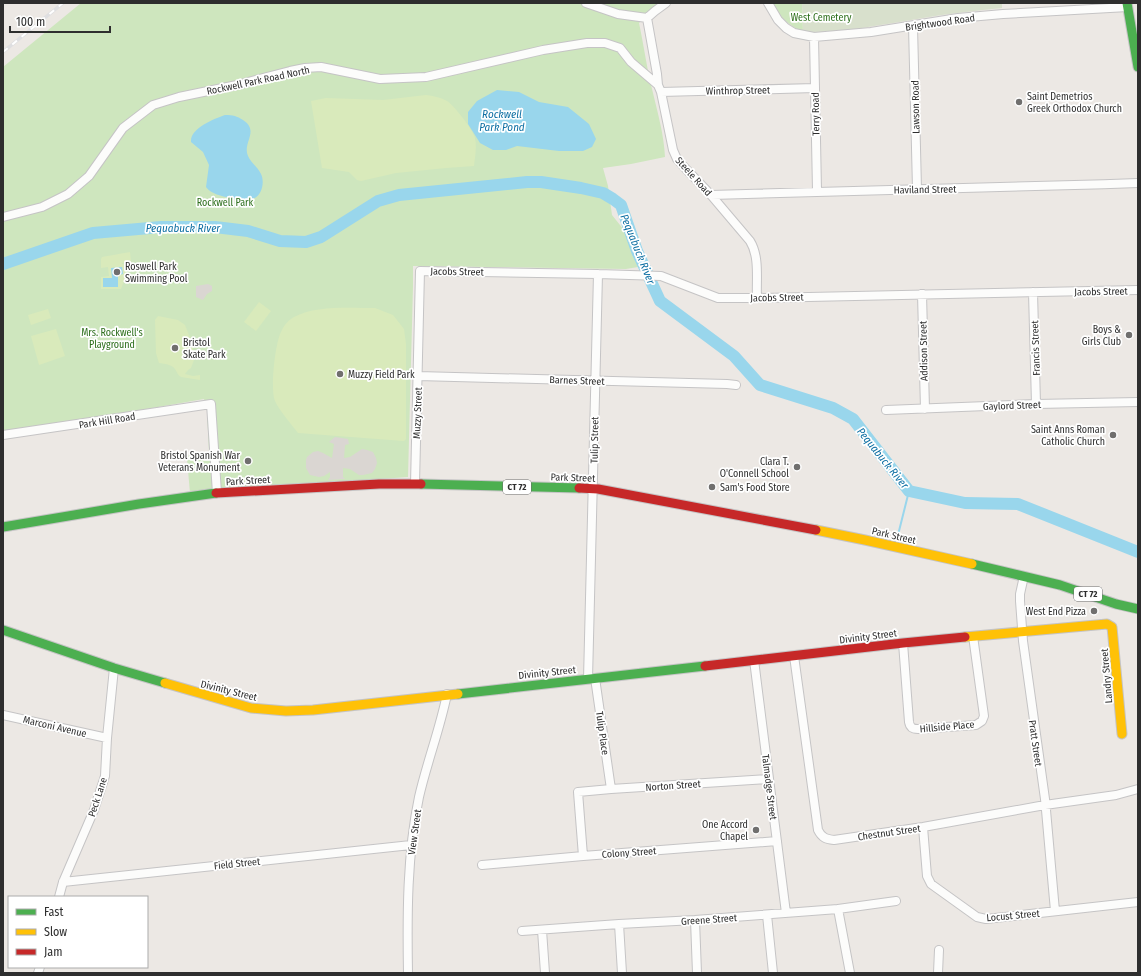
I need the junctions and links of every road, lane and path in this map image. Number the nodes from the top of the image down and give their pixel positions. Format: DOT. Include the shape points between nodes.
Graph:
graph roads {
  1 [pos="586,3"];
  2 [pos="666,3"];
  3 [pos="768,3"];
  4 [pos="1128,5"];
  5 [pos="647,18"];
  6 [pos="913,26"];
  7 [pos="814,37"];
  8 [pos="1138,67"];
  9 [pos="814,88"];
  10 [pos="659,89"];
  11 [pos="1138,183"];
  12 [pos="917,189"];
  13 [pos="817,191"];
  14 [pos="711,195"];
  15 [pos="3,218"];
  16 [pos="420,271"];
  17 [pos="598,274"];
  18 [pos="1138,290"];
  19 [pos="1033,292"];
  20 [pos="922,294"];
  21 [pos="757,298"];
  22 [pos="418,376"];
  23 [pos="595,380"];
  24 [pos="736,385"];
  25 [pos="1138,402"];
  26 [pos="1036,404"];
  27 [pos="925,409"];
  28 [pos="886,410"];
  29 [pos="3,436"];
  30 [pos="415,484"];
  31 [pos="593,489"];
  32 [pos="217,493"];
  33 [pos="3,527"];
  34 [pos="1024,576"];
  35 [pos="1135,609"];
  36 [pos="1103,624"];
  37 [pos="3,630"];
  38 [pos="1022,631"];
  39 [pos="973,636"];
  40 [pos="903,643"];
  41 [pos="794,656"];
  42 [pos="754,660"];
  43 [pos="114,668"];
  44 [pos="592,678"];
  45 [pos="447,694"];
  46 [pos="3,714"];
  47 [pos="1122,734"];
  48 [pos="107,738"];
  49 [pos="768,779"];
  50 [pos="611,789"];
  51 [pos="1138,789"];
  52 [pos="1045,805"];
  53 [pos="923,827"];
  54 [pos="776,841"];
  55 [pos="411,845"];
  56 [pos="583,856"];
  57 [pos="482,865"];
  58 [pos="63,882"];
  59 [pos="59,896"];
  60 [pos="896,901"];
  61 [pos="1138,902"];
  62 [pos="838,909"];
  63 [pos="1055,911"];
  64 [pos="786,913"];
  65 [pos="768,915"];
  66 [pos="695,920"];
  67 [pos="619,924"];
  68 [pos="542,930"];
  69 [pos="522,931"];
  70 [pos="939,950"];
  71 [pos="408,973"];
  72 [pos="545,973"];
  73 [pos="622,973"];
  74 [pos="697,973"];
  75 [pos="773,973"];
  76 [pos="850,973"];
  77 [pos="938,973"];
  1 -- 5 [label="street" via="618,14"];
  2 -- 5 [label="street"];
  3 -- 7 [label="street, Brightwood Road" via="786,28 794,33"];
  4 -- 6 [label="street, Brightwood Road" via="958,18"];
  4 -- 8 [label="main road"];
  5 -- 10 [label="street, Steele Road"];
  6 -- 7 [label="street, Brightwood Road"];
  6 -- 12 [label="street, Lawson Road"];
  7 -- 9 [label="street, Terry Road"];
  9 -- 10 [label="street, Winthrop Street"];
  9 -- 13 [label="street, Terry Road"];
  10 -- 14 [label="street, Steele Road" via="677,159"];
  10 -- 15 [label="street, Rockwell Park Road North" via="620,48 605,43 587,43 543,50 426,77 380,79 322,68 290,71 153,105 123,128 89,176 68,194 42,207"];
  11 -- 12 [label="street, Haviland Street"];
  12 -- 13 [label="street, Haviland Street"];
  13 -- 14 [label="street, Haviland Street"];
  14 -- 21 [label="street, Steele Road" via="754,246"];
  16 -- 17 [label="street, Jacobs Street"];
  16 -- 22 [label="street, Muzzy Street"];
  17 -- 21 [label="street, Jacobs Street" via="660,276 718,298"];
  17 -- 23 [label="street, Tulip Street"];
  18 -- 19 [label="street, Jacobs Street"];
  19 -- 20 [label="street, Jacobs Street"];
  19 -- 26 [label="street, Francis Street"];
  20 -- 21 [label="street, Jacobs Street"];
  20 -- 27 [label="street, Addison Street"];
  22 -- 23 [label="street, Barnes Street"];
  22 -- 30 [label="street, Muzzy Street"];
  23 -- 24 [label="street, Barnes Street"];
  23 -- 31 [label="street, Tulip Street"];
  25 -- 26 [label="street, Gaylord Street"];
  26 -- 27 [label="street, Gaylord Street"];
  27 -- 28 [label="street, Gaylord Street"];
  29 -- 32 [label="street, Park Hill Road" via="211,404"];
  30 -- 31 [label="main road, Park Street / CT 72"];
  30 -- 32 [label="main road, Park Street / CT 72"];
  31 -- 34 [label="main road, Park Street / CT 72" via="865,540"];
  31 -- 44 [label="street, Tulip Street"];
  32 -- 33 [label="main road, Park Street / CT 72"];
  34 -- 35 [label="main road, Park Street / CT 72"];
  34 -- 38 [label="street, Pratt Street" via="1020,594"];
  36 -- 38 [label="main road, Divinity Street"];
  36 -- 47 [label="main road, Landry Street" via="1112,627"];
  37 -- 43 [label="main road, Divinity Street"];
  38 -- 39 [label="main road, Divinity Street"];
  38 -- 52 [label="street, Pratt Street"];
  39 -- 40 [label="main road, Divinity Street"];
  39 -- 40 [label="street, Hillside Place" via="984,716 982,721 976,724 911,728"];
  40 -- 41 [label="main road, Divinity Street"];
  41 -- 42 [label="main road, Divinity Street"];
  41 -- 53 [label="street, Chestnut Street" via="818,830 822,838 834,840"];
  42 -- 44 [label="main road, Divinity Street"];
  42 -- 49 [label="street, Talmadge Street"];
  43 -- 45 [label="main road, Divinity Street" via="251,708 286,711"];
  43 -- 48 [label="street, Peck Lane"];
  44 -- 45 [label="main road, Divinity Street"];
  44 -- 50 [label="street, Tulip Place"];
  45 -- 55 [label="street, View Street" via="419,798"];
  46 -- 48 [label="street, Marconi Avenue"];
  48 -- 58 [label="street, Peck Lane" via="105,776 94,810"];
  49 -- 50 [label="street, Norton Street"];
  49 -- 54 [label="street, Talmadge Street"];
  50 -- 56 [label="street, Norton Street" via="578,792"];
  51 -- 52 [label="street, Chestnut Street" via="1116,795"];
  52 -- 53 [label="street, Chestnut Street"];
  52 -- 63 [label="street, Pratt Street"];
  53 -- 63 [label="street, Locust Street" via="927,876 931,884 977,917 986,919"];
  54 -- 56 [label="street, Colony Street"];
  54 -- 64 [label="street, Talmadge Street"];
  55 -- 58 [label="street, Field Street"];
  55 -- 71 [label="street, View Street"];
  56 -- 57 [label="street, Colony Street"];
  58 -- 59 [label="street, Peck Lane"];
  60 -- 62 [label="street, Greene Street"];
  61 -- 63 [label="street, Locust Street"];
  62 -- 64 [label="street, Greene Street"];
  62 -- 76 [label="street"];
  64 -- 65 [label="street, Greene Street"];
  65 -- 66 [label="street, Greene Street"];
  65 -- 75 [label="street"];
  66 -- 67 [label="street, Greene Street"];
  66 -- 74 [label="street"];
  67 -- 68 [label="street, Greene Street"];
  67 -- 73 [label="street"];
  68 -- 69 [label="street, Greene Street"];
  68 -- 72 [label="street"];
  70 -- 77 [label="street"];
}
